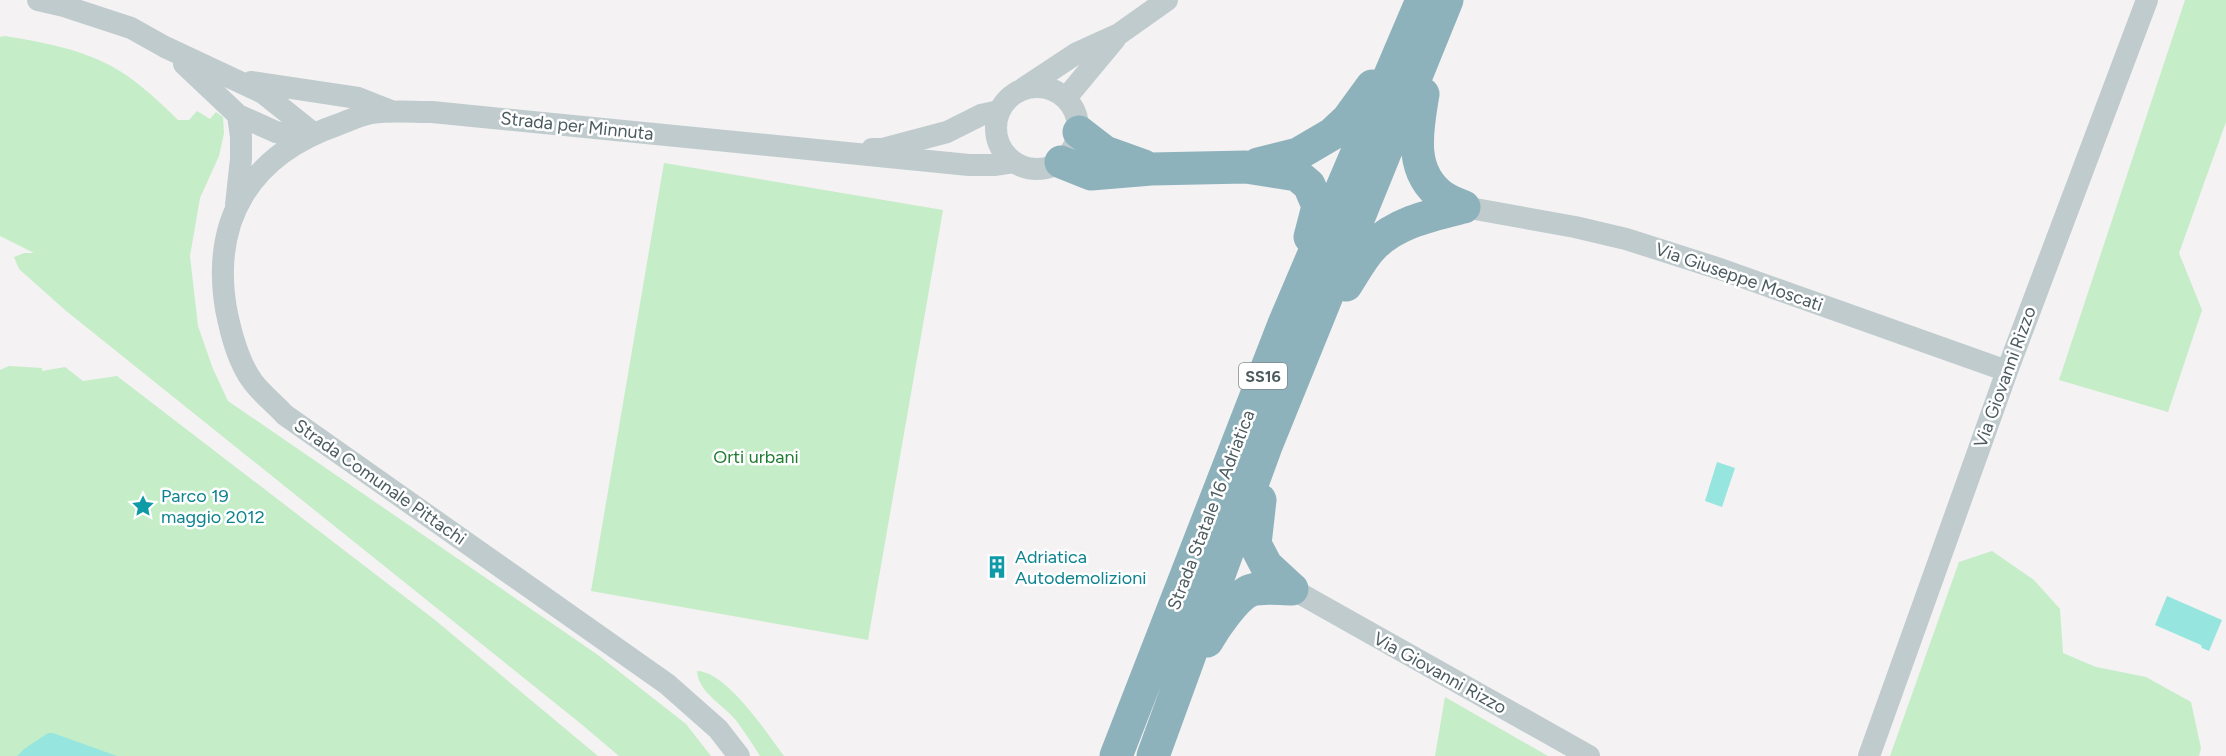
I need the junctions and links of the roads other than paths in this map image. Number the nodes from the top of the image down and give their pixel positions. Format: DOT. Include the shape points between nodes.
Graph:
graph roads {
  1 [pos="38,0"];
  2 [pos="1167,0"];
  3 [pos="1447,0"];
  4 [pos="2147,0"];
  5 [pos="1422,21"];
  6 [pos="1119,34"];
  7 [pos="165,47"];
  8 [pos="232,79"];
  9 [pos="1024,88"];
  10 [pos="1066,98"];
  11 [pos="999,111"];
  12 [pos="396,112"];
  13 [pos="238,115"];
  14 [pos="1078,132"];
  15 [pos="308,136"];
  16 [pos="843,151"];
  17 [pos="1014,162"];
  18 [pos="1061,162"];
  19 [pos="1246,167"];
  20 [pos="1151,169"];
  21 [pos="236,207"];
  22 [pos="1464,207"];
  23 [pos="1297,330"];
  24 [pos="2007,371"];
  25 [pos="1266,446"];
  26 [pos="1292,589"];
  27 [pos="1172,706"];
  28 [pos="739,756"];
  29 [pos="1116,756"];
  30 [pos="1153,756"];
  31 [pos="1589,756"];
  32 [pos="1869,756"];
  1 -- 7 [label="street" via="131,28"];
  2 -- 6 [label="street"];
  3 -- 5 [label="highway, Strada Statale 16 Adriatica / SS16"];
  4 -- 24 [label="street, Via Giovanni Rizzo"];
  5 -- 19 [label="highway" via="1348,119 1332,134 1298,154"];
  5 -- 22 [label="highway" via="1418,158 1427,183 1443,197"];
  5 -- 23 [label="highway, Strada Statale 16 Adriatica / SS16"];
  6 -- 9 [label="street" via="1077,53"];
  6 -- 10 [label="street"];
  7 -- 8 [label="street"];
  7 -- 13 [label="street"];
  8 -- 12 [label="street" via="358,98"];
  8 -- 15 [label="street" via="263,93"];
  9 -- 10 [label="street" via="1047,87"];
  9 -- 11 [label="street" via="1005,101"];
  10 -- 14 [label="street" via="1078,119"];
  11 -- 16 [label="street, Strada per Minnuta" via="981,115 947,132 882,149"];
  11 -- 17 [label="street" via="997,139"];
  12 -- 15 [label="street, Strada per Minnuta" via="372,113"];
  12 -- 16 [label="street, Strada per Minnuta" via="432,112"];
  13 -- 15 [label="street" via="276,132"];
  13 -- 21 [label="street" via="241,159"];
  14 -- 18 [label="street" via="1070,154"];
  14 -- 20 [label="highway" via="1105,152"];
  15 -- 21 [label="street, Strada Comunale Pittachi" via="265,169"];
  16 -- 17 [label="street, Strada per Minnuta" via="969,165"];
  17 -- 18 [label="street" via="1032,169"];
  18 -- 20 [label="highway" via="1091,174"];
  19 -- 20 [label="highway"];
  19 -- 23 [label="highway" via="1297,175 1310,185 1318,206"];
  21 -- 28 [label="street, Strada Comunale Pittachi" via="227,231 223,290 229,325 253,382 285,414 667,684 718,729"];
  22 -- 23 [label="highway" via="1398,227 1372,247"];
  22 -- 24 [label="street, Via Giuseppe Moscati" via="1626,239"];
  23 -- 25 [label="highway, Strada Statale 16 Adriatica / SS16"];
  23 -- 29 [label="highway, Strada Statale 16 Adriatica / SS16"];
  24 -- 32 [label="street, Via Giovanni Rizzo"];
  25 -- 26 [label="highway" via="1255,544 1266,566"];
  25 -- 27 [label="highway, Strada Statale 16 Adriatica / SS16"];
  26 -- 27 [label="highway" via="1250,591 1233,606 1210,636"];
  26 -- 31 [label="street, Via Giovanni Rizzo"];
  27 -- 30 [label="highway, Strada Statale 16 Adriatica / SS16"];
}
